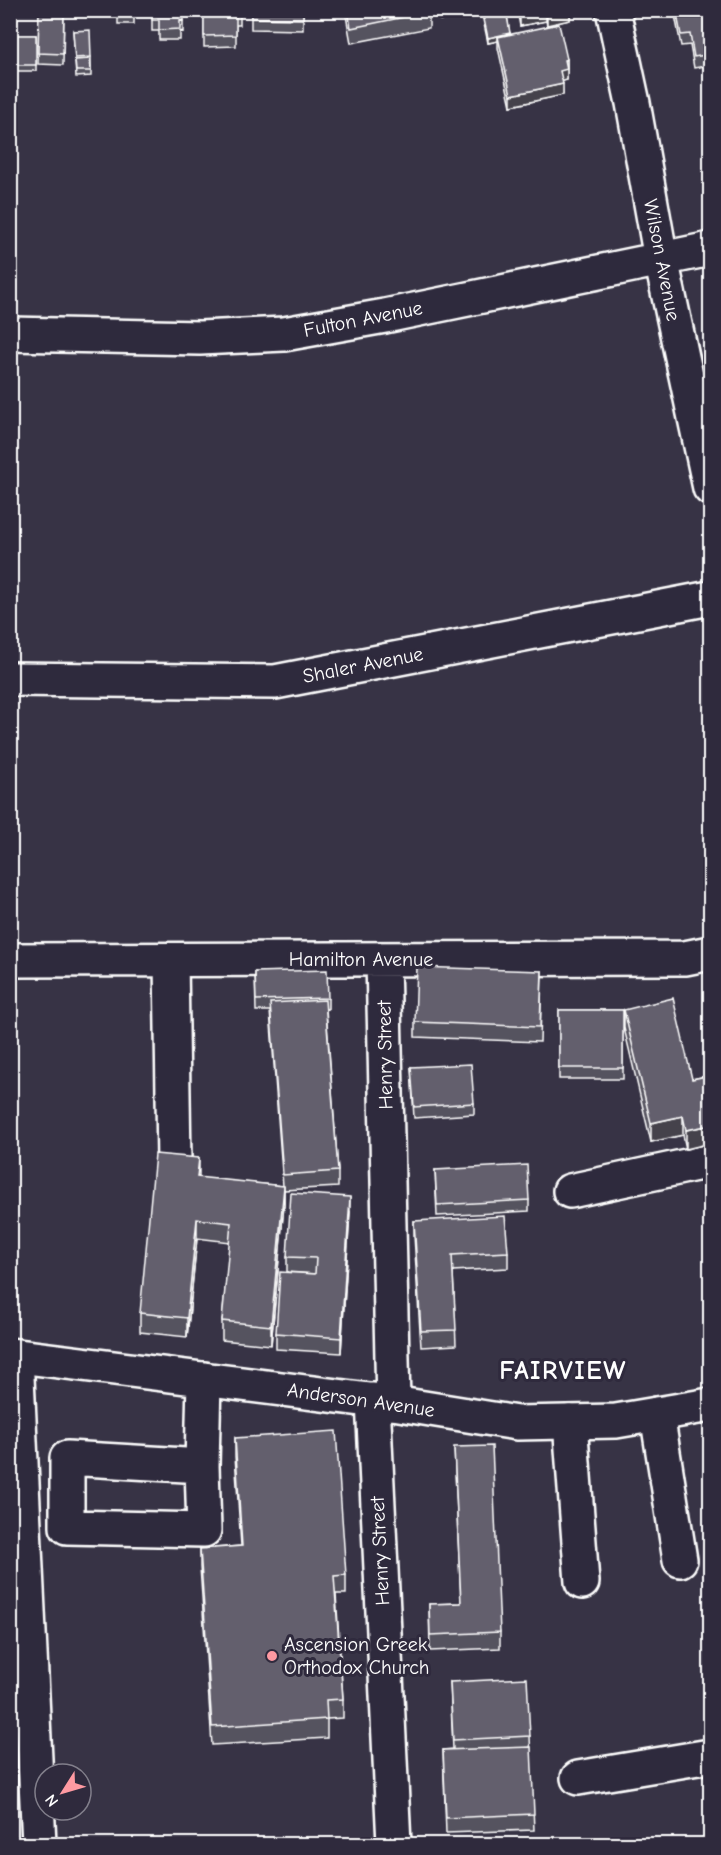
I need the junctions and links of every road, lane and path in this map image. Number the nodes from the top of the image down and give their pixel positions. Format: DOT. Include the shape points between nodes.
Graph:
graph roads {
  1 [pos="615,21"];
  2 [pos="711,249"];
  3 [pos="661,259"];
  4 [pos="10,334"];
  5 [pos="711,488"];
  6 [pos="711,598"];
  7 [pos="10,680"];
  8 [pos="711,953"];
  9 [pos="383,959"];
  10 [pos="10,960"];
  11 [pos="171,960"];
  12 [pos="711,1161"];
  13 [pos="174,1163"];
  14 [pos="570,1191"];
  15 [pos="13,1356"];
  16 [pos="204,1379"];
  17 [pos="383,1402"];
  18 [pos="711,1405"];
  19 [pos="657,1414"];
  20 [pos="570,1422"];
  21 [pos="202,1466"];
  22 [pos="680,1560"];
  23 [pos="582,1582"];
  24 [pos="711,1756"];
  25 [pos="578,1778"];
  26 [pos="39,1845"];
  27 [pos="394,1845"];
  1 -- 3 [label="street, Wilson Avenue"];
  2 -- 3 [label="street, Fulton Avenue"];
  3 -- 4 [label="street, Fulton Avenue" via="284,334 200,338"];
  3 -- 5 [label="street, Wilson Avenue"];
  6 -- 7 [label="street, Shaler Avenue" via="275,682"];
  8 -- 9 [label="street, Hamilton Avenue" via="685,958"];
  9 -- 11 [label="street, Hamilton Avenue"];
  9 -- 17 [label="street, Henry Street"];
  10 -- 11 [label="street, Hamilton Avenue"];
  11 -- 13 [label="street"];
  12 -- 14 [label="street"];
  15 -- 16 [label="street, Anderson Avenue"];
  15 -- 26 [label="street"];
  16 -- 17 [label="street, Anderson Avenue"];
  16 -- 21 [label="street"];
  17 -- 20 [label="street, Anderson Avenue" via="517,1423"];
  17 -- 27 [label="street, Henry Street"];
  18 -- 19 [label="street, Anderson Avenue"];
  19 -- 20 [label="street, Anderson Avenue" via="616,1421"];
  19 -- 22 [label="street"];
  20 -- 23 [label="street"];
  24 -- 25 [label="street"];
}
